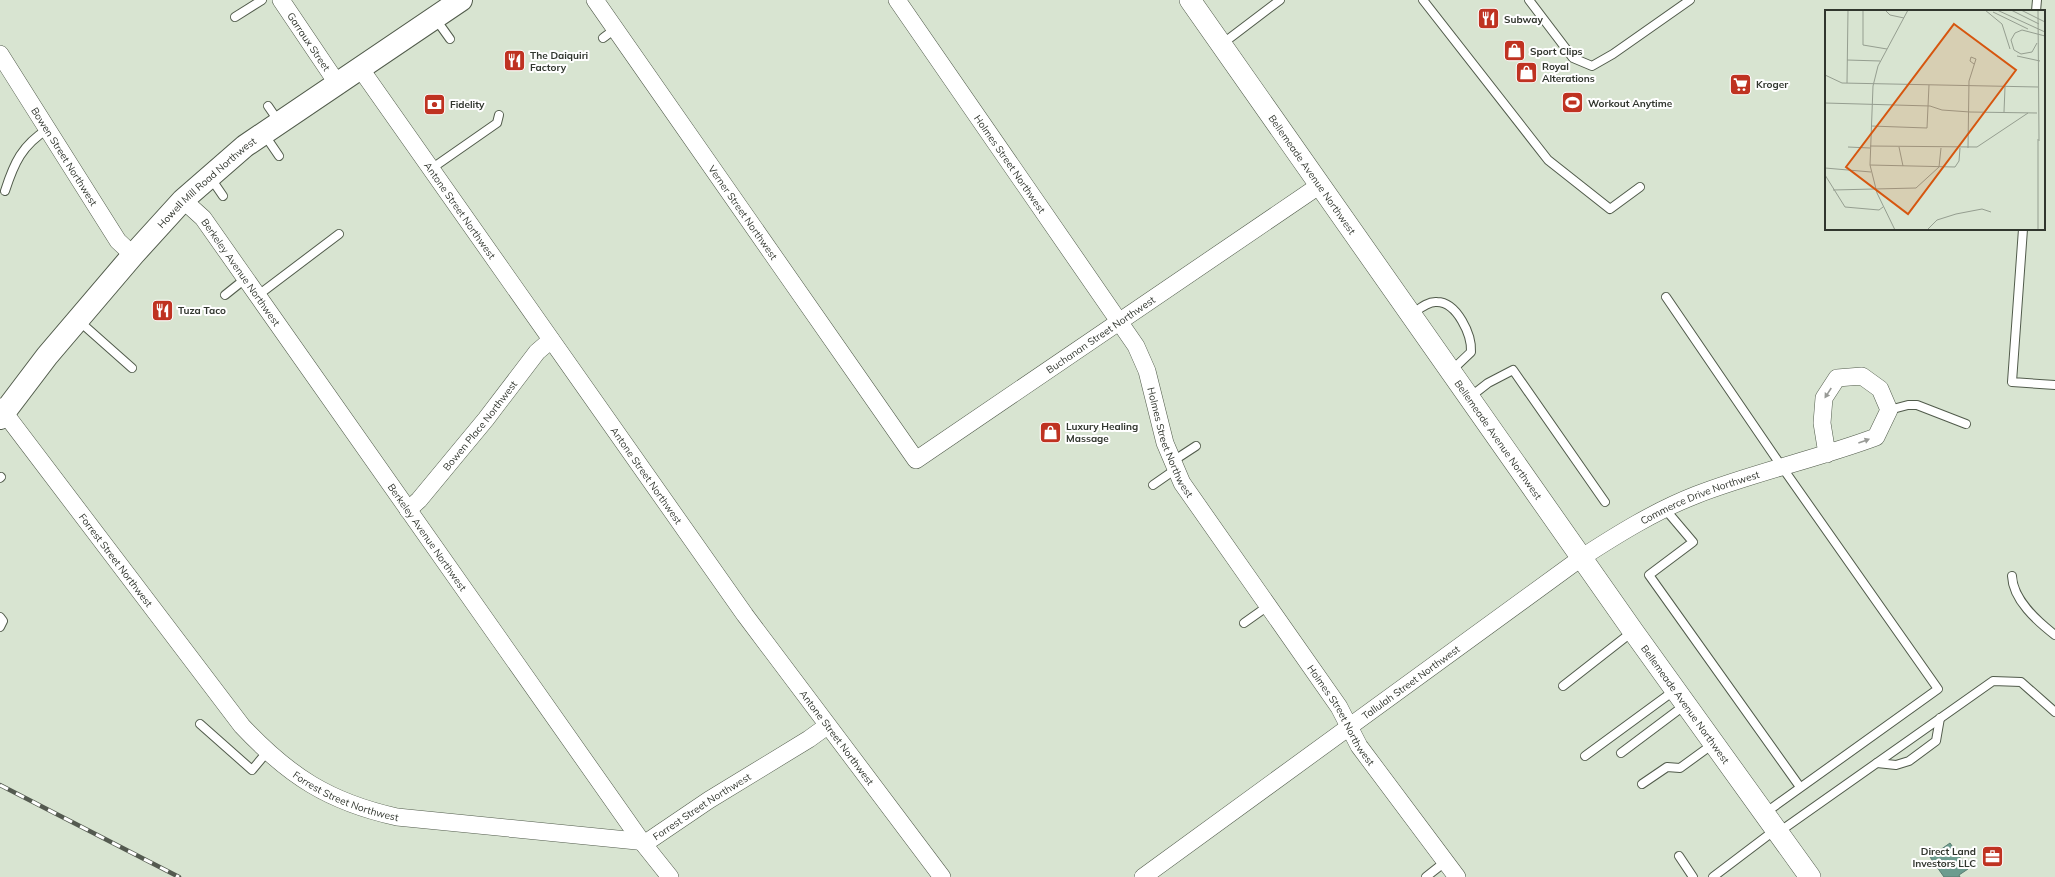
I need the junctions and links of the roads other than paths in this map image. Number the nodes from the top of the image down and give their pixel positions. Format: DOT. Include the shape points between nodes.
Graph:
graph roads {
  1 [pos="262,0"];
  2 [pos="281,0"];
  3 [pos="461,0"];
  4 [pos="595,0"];
  5 [pos="897,0"];
  6 [pos="1190,0"];
  7 [pos="1280,0"];
  8 [pos="1423,0"];
  9 [pos="1529,0"];
  10 [pos="1690,0"];
  11 [pos="2037,0"];
  12 [pos="2036,10"];
  13 [pos="235,17"];
  14 [pos="435,18"];
  15 [pos="450,39"];
  16 [pos="1222,45"];
  17 [pos="0,54"];
  18 [pos="360,68"];
  19 [pos="337,83"];
  20 [pos="499,115"];
  21 [pos="270,121"];
  22 [pos="48,130"];
  23 [pos="279,156"];
  24 [pos="431,169"];
  25 [pos="209,176"];
  26 [pos="1320,185"];
  27 [pos="1640,187"];
  28 [pos="5,191"];
  29 [pos="223,196"];
  30 [pos="183,200"];
  31 [pos="2023,230"];
  32 [pos="339,234"];
  33 [pos="133,255"];
  34 [pos="245,279"];
  35 [pos="225,295"];
  36 [pos="258,296"];
  37 [pos="1666,297"];
  38 [pos="1411,315"];
  39 [pos="78,320"];
  40 [pos="1119,322"];
  41 [pos="551,340"];
  42 [pos="132,368"];
  43 [pos="1451,372"];
  44 [pos="2055,385"];
  45 [pos="1469,398"];
  46 [pos="1889,410"];
  47 [pos="1,413"];
  48 [pos="892,424"];
  49 [pos="1966,424"];
  50 [pos="1196,446"];
  51 [pos="1827,454"];
  52 [pos="1174,465"];
  53 [pos="1782,467"];
  54 [pos="1153,485"];
  55 [pos="1605,502"];
  56 [pos="1665,509"];
  57 [pos="408,510"];
  58 [pos="1581,558"];
  59 [pos="2012,576"];
  60 [pos="1268,606"];
  61 [pos="0,617"];
  62 [pos="1244,623"];
  63 [pos="0,627"];
  64 [pos="1633,631"];
  65 [pos="2055,635"];
  66 [pos="1563,686"];
  67 [pos="1680,697"];
  68 [pos="2055,712"];
  69 [pos="1940,718"];
  70 [pos="200,724"];
  71 [pos="827,726"];
  72 [pos="1349,727"];
  73 [pos="1714,743"];
  74 [pos="267,752"];
  75 [pos="1621,753"];
  76 [pos="1585,756"];
  77 [pos="1877,763"];
  78 [pos="1642,784"];
  79 [pos="1800,787"];
  80 [pos="1773,825"];
  81 [pos="642,842"];
  82 [pos="1679,856"];
  83 [pos="1445,862"];
  84 [pos="670,877"];
  85 [pos="942,877"];
  86 [pos="1143,877"];
  87 [pos="1426,877"];
  88 [pos="1457,877"];
  89 [pos="1694,877"];
  90 [pos="1713,877"];
  91 [pos="1810,877"];
  1 -- 13 [label="lane"];
  2 -- 19 [label="street, Garraux Street"];
  3 -- 14 [label="main road, Howell Mill Road Northwest"];
  4 -- 48 [label="street, Verner Street Northwest" via="609,33"];
  5 -- 40 [label="street, Holmes Street Northwest"];
  6 -- 16 [label="street, Bellemeade Avenue Northwest"];
  7 -- 16 [label="lane"];
  8 -- 27 [label="lane" via="1548,160 1610,209"];
  9 -- 10 [label="lane" via="1573,58 1592,66"];
  11 -- 12 [label="lane"];
  14 -- 15 [label="lane"];
  14 -- 18 [label="main road, Howell Mill Road Northwest"];
  16 -- 26 [label="street, Bellemeade Avenue Northwest"];
  17 -- 22 [label="street, Bowen Street Northwest"];
  18 -- 19 [label="main road, Howell Mill Road Northwest"];
  18 -- 24 [label="street, Antone Street Northwest"];
  19 -- 21 [label="main road, Howell Mill Road Northwest"];
  20 -- 24 [label="lane" via="497,123"];
  21 -- 23 [label="lane"];
  21 -- 25 [label="main road, Howell Mill Road Northwest"];
  22 -- 28 [label="lane" via="24,148"];
  22 -- 33 [label="street, Bowen Street Northwest" via="118,241"];
  24 -- 41 [label="street, Antone Street Northwest"];
  25 -- 29 [label="lane"];
  25 -- 30 [label="main road, Howell Mill Road Northwest"];
  26 -- 38 [label="street, Bellemeade Avenue Northwest"];
  26 -- 40 [label="street, Buchanan Street Northwest"];
  30 -- 33 [label="main road, Howell Mill Road Northwest"];
  30 -- 34 [label="street, Berkeley Avenue Northwest" via="203,218"];
  31 -- 44 [label="lane" via="2012,382"];
  32 -- 36 [label="lane"];
  33 -- 39 [label="main road, Howell Mill Road Northwest"];
  34 -- 35 [label="lane"];
  34 -- 36 [label="street, Berkeley Avenue Northwest"];
  36 -- 57 [label="street, Berkeley Avenue Northwest"];
  37 -- 53 [label="lane"];
  38 -- 43 [label="street, Bellemeade Avenue Northwest"];
  38 -- 43 [label="lane" via="1435,302 1445,303 1453,309 1469,334 1471,352"];
  39 -- 42 [label="lane"];
  39 -- 47 [label="main road, Howell Mill Road Northwest"];
  40 -- 48 [label="street, Buchanan Street Northwest" via="916,460"];
  40 -- 52 [label="street, Holmes Street Northwest" via="1136,346 1147,371 1165,443"];
  41 -- 57 [label="street, Bowen Place Northwest" via="537,352 486,419"];
  41 -- 71 [label="street, Antone Street Northwest" via="745,615"];
  43 -- 45 [label="street, Bellemeade Avenue Northwest"];
  45 -- 55 [label="lane" via="1488,383 1513,370"];
  45 -- 58 [label="street, Bellemeade Avenue Northwest"];
  46 -- 49 [label="lane" via="1917,405"];
  51 -- 46 [label="street, Commerce Drive Northwest, one-way" via="1876,437"];
  46 -- 51 [label="street, one-way" via="1880,389 1862,376 1837,378 1824,398 1822,423"];
  47 -- 74 [label="street, Forrest Street Northwest" via="242,726"];
  50 -- 52 [label="lane"];
  51 -- 53 [label="street, Commerce Drive Northwest"];
  52 -- 54 [label="lane"];
  52 -- 60 [label="street, Holmes Street Northwest" via="1182,483"];
  53 -- 56 [label="street, Commerce Drive Northwest" via="1695,495"];
  53 -- 79 [label="lane" via="1938,689"];
  56 -- 58 [label="street, Commerce Drive Northwest" via="1636,523"];
  56 -- 79 [label="lane" via="1693,542 1649,575"];
  57 -- 81 [label="street, Berkeley Avenue Northwest"];
  58 -- 64 [label="street, Bellemeade Avenue Northwest"];
  58 -- 72 [label="street, Tallulah Street Northwest"];
  59 -- 65 [label="lane" via="2012,587 2035,619"];
  60 -- 62 [label="lane"];
  60 -- 72 [label="street, Holmes Street Northwest" via="1339,707"];
  61 -- 63 [label="lane" via="3,621"];
  64 -- 66 [label="lane"];
  64 -- 67 [label="street, Bellemeade Avenue Northwest"];
  67 -- 73 [label="street, Bellemeade Avenue Northwest"];
  67 -- 75 [label="lane"];
  67 -- 76 [label="lane"];
  68 -- 69 [label="lane" via="2021,682 1993,681"];
  69 -- 77 [label="lane"];
  69 -- 77 [label="lane" via="1936,741 1909,761 1896,766"];
  70 -- 74 [label="lane" via="252,770"];
  71 -- 81 [label="street, Forrest Street Northwest" via="809,740 709,800 651,840"];
  71 -- 85 [label="street, Antone Street Northwest"];
  72 -- 83 [label="street, Holmes Street Northwest" via="1359,746"];
  72 -- 86 [label="street, Tallulah Street Northwest"];
  73 -- 78 [label="lane" via="1680,768 1667,767"];
  73 -- 80 [label="street, Bellemeade Avenue Northwest"];
  74 -- 81 [label="street, Forrest Street Northwest" via="322,791 371,812 397,817"];
  77 -- 80 [label="lane"];
  79 -- 80 [label="lane"];
  80 -- 90 [label="lane"];
  80 -- 91 [label="street, Bellemeade Avenue Northwest"];
  81 -- 84 [label="street, Berkeley Avenue Northwest"];
  82 -- 89 [label="lane"];
  83 -- 87 [label="lane"];
  83 -- 88 [label="street, Holmes Street Northwest"];
}
